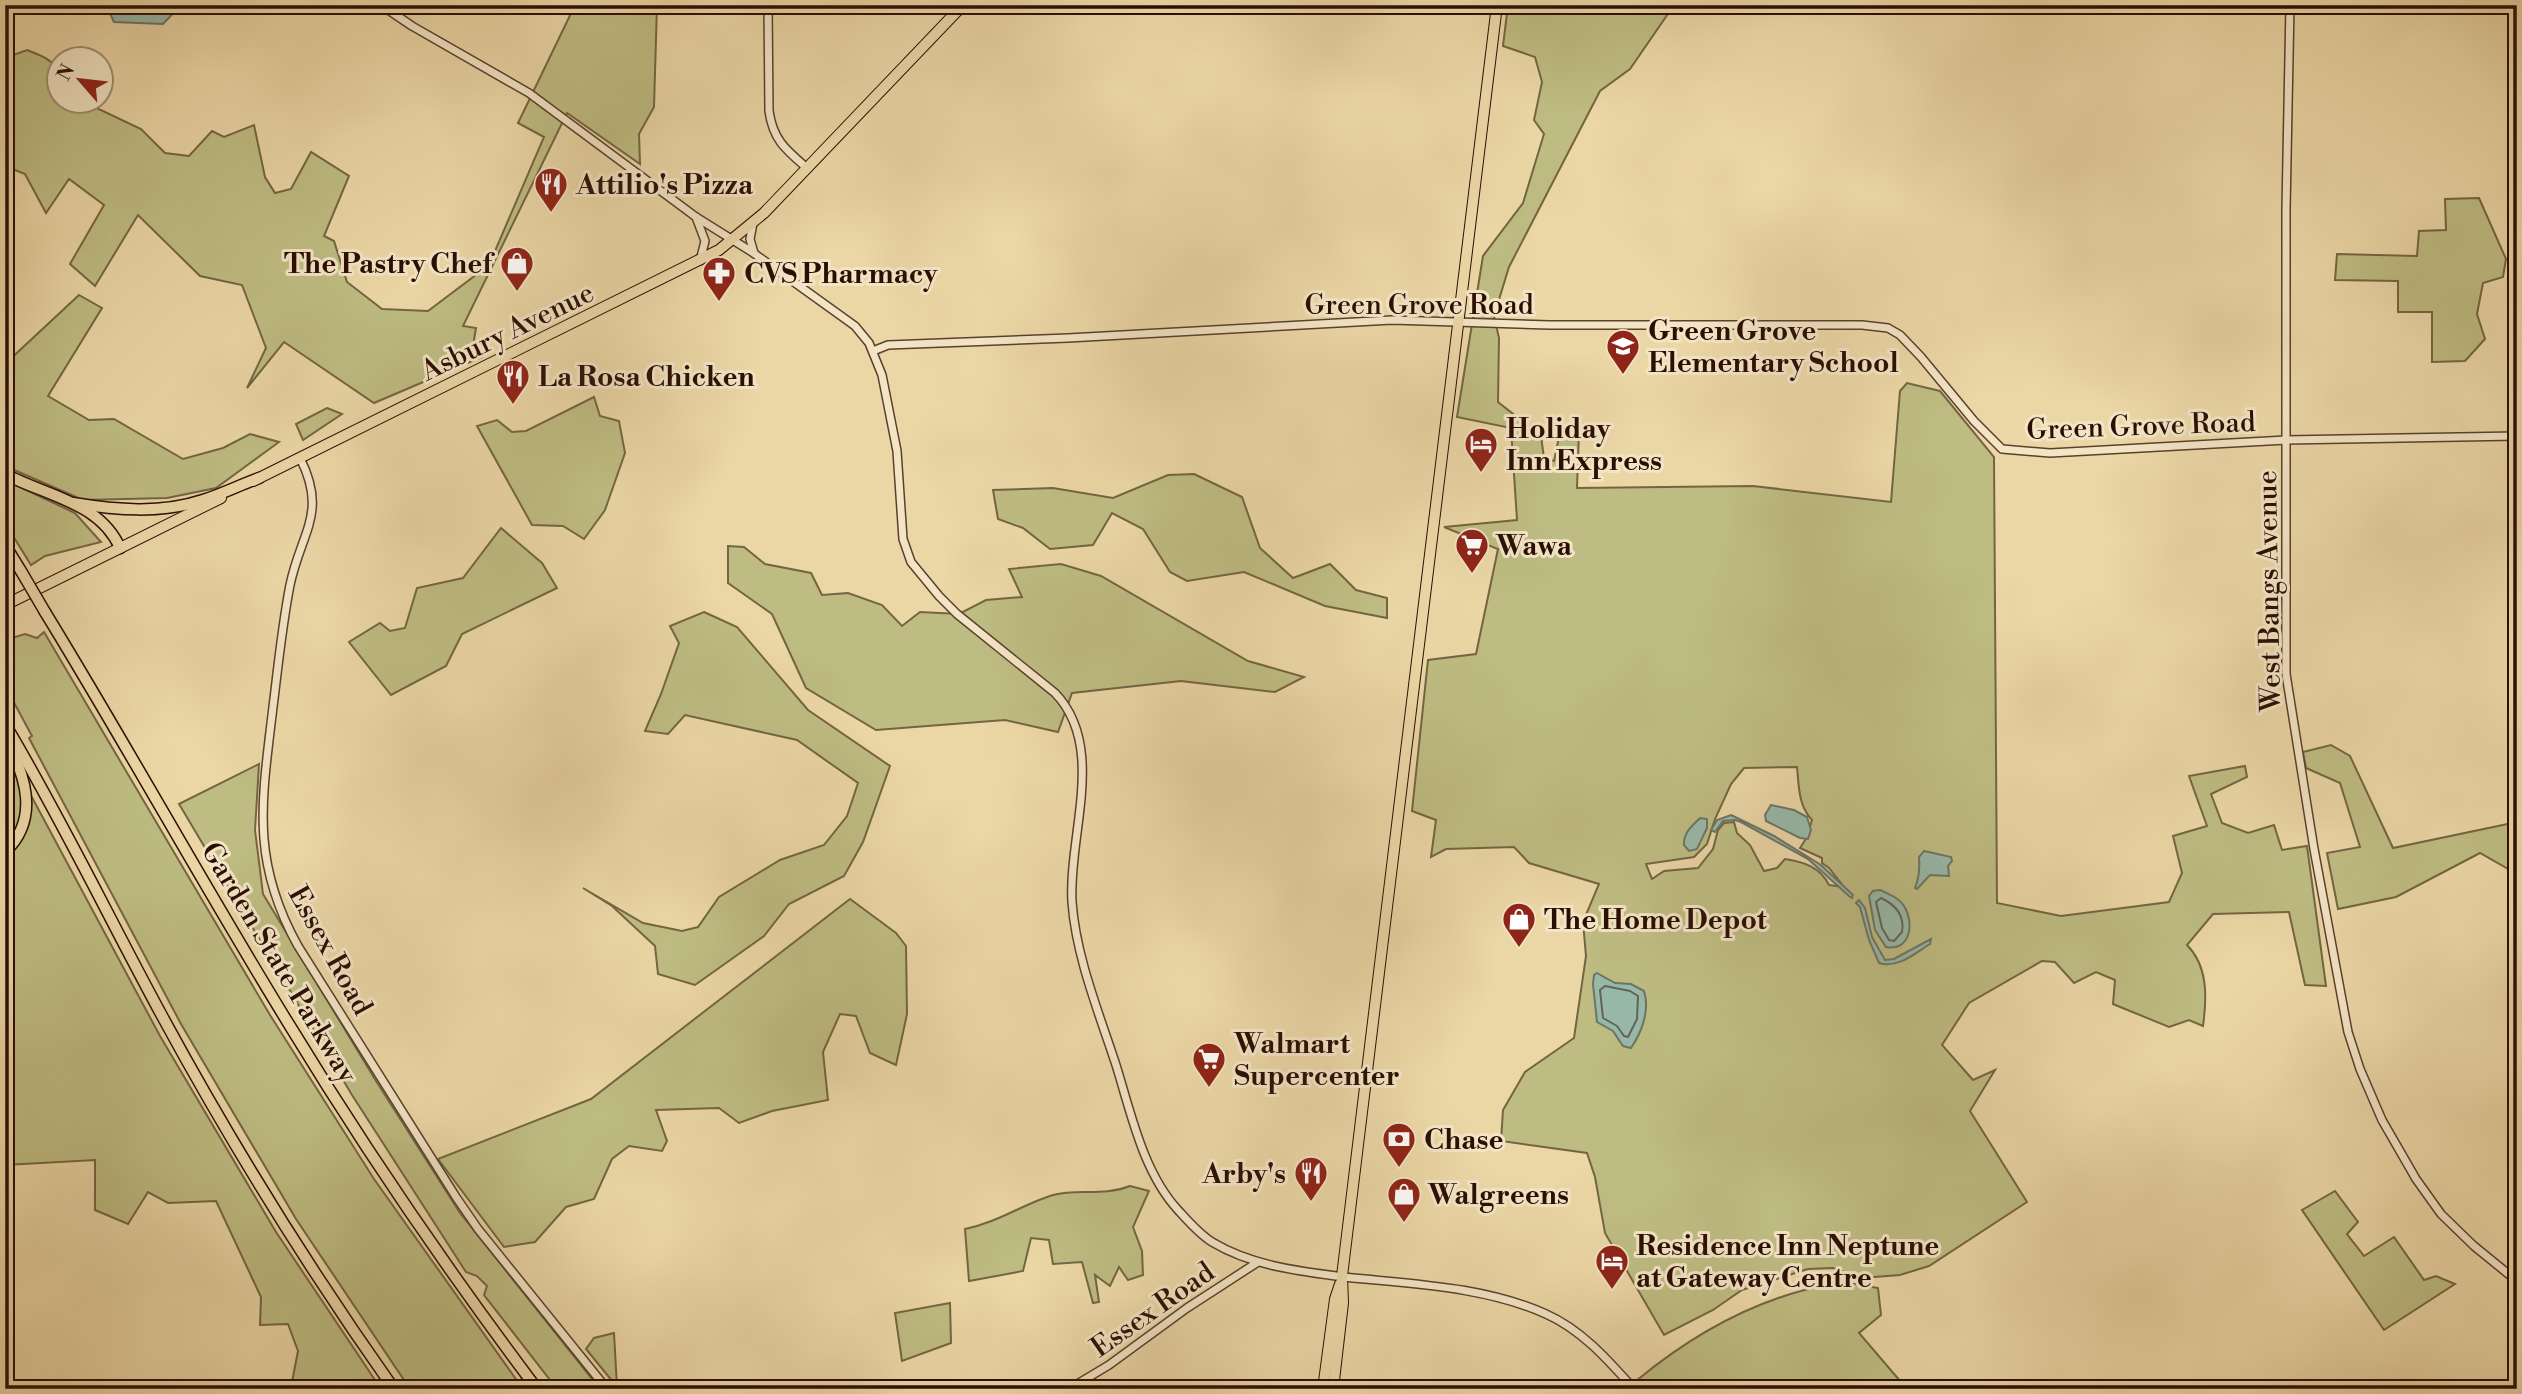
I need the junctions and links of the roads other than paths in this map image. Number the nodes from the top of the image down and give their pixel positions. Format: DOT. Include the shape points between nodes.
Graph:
graph roads {
  1 [pos="381,5"];
  2 [pos="768,5"];
  3 [pos="963,5"];
  4 [pos="1497,5"];
  5 [pos="2290,5"];
  6 [pos="807,168"];
  7 [pos="696,216"];
  8 [pos="753,223"];
  9 [pos="732,241"];
  10 [pos="754,253"];
  11 [pos="700,261"];
  12 [pos="1459,321"];
  13 [pos="873,351"];
  14 [pos="2517,436"];
  15 [pos="2286,440"];
  16 [pos="300,458"];
  17 [pos="5,474"];
  18 [pos="259,478"];
  19 [pos="73,503"];
  20 [pos="5,545"];
  21 [pos="120,548"];
  22 [pos="5,606"];
  23 [pos="5,723"];
  24 [pos="5,738"];
  25 [pos="5,852"];
  26 [pos="1258,1262"];
  27 [pos="1342,1276"];
  28 [pos="2517,1281"];
  29 [pos="5,1385"];
  30 [pos="48,1389"];
  31 [pos="394,1389"];
  32 [pos="537,1389"];
  33 [pos="607,1389"];
  34 [pos="1069,1389"];
  35 [pos="1324,1389"];
  36 [pos="1333,1389"];
  37 [pos="1634,1389"];
  1 -- 7 [label="street" via="530,93"];
  2 -- 6 [label="street" via="771,125 782,145"];
  3 -- 6 [label="main road, Asbury Avenue"];
  4 -- 12 [label="main road"];
  5 -- 15 [label="street, West Bangs Avenue"];
  6 -- 8 [label="main road, Asbury Avenue"];
  7 -- 9 [label="street"];
  7 -- 11 [label="street" via="705,241"];
  8 -- 9 [label="main road, Asbury Avenue"];
  8 -- 10 [label="street" via="750,239"];
  9 -- 10 [label="street"];
  9 -- 11 [label="main road, Asbury Avenue"];
  10 -- 13 [label="street" via="849,321"];
  11 -- 16 [label="main road, Asbury Avenue"];
  12 -- 13 [label="street, Green Grove Road" via="1334,322 888,345"];
  12 -- 15 [label="street, Green Grove Road" via="1882,327 1908,343 2002,449 2050,453"];
  12 -- 27 [label="main road"];
  13 -- 26 [label="street" via="895,440 902,532 911,562 957,614 1064,702 1078,730 1082,769 1072,886 1075,924 1144,1149 1166,1194 1200,1234"];
  14 -- 15 [label="street, Green Grove Road"];
  15 -- 28 [label="street, West Bangs Avenue" via="2286,685 2354,1051 2382,1120 2432,1203"];
  16 -- 18 [label="main road, Asbury Avenue"];
  16 -- 33 [label="street, Essex Road" via="311,483 314,511 286,607 264,786 263,841 270,883 298,946 456,1197"];
  17 -- 19 [label="highway"];
  18 -- 19 [label="highway" via="171,507 121,510"];
  18 -- 21 [label="main road, Asbury Avenue"];
  19 -- 21 [label="highway" via="102,522"];
  20 -- 32 [label="highway, Garden State Parkway, bridge" via="329,1089"];
  21 -- 22 [label="main road, Asbury Avenue"];
  23 -- 31 [label="highway" via="224,1125"];
  24 -- 25 [label="highway" via="20,769 27,802 20,833"];
  26 -- 27 [label="street"];
  26 -- 34 [label="street, Essex Road"];
  27 -- 35 [label="main road"];
  27 -- 36 [label="main road"];
  27 -- 37 [label="street" via="1478,1294 1544,1313 1597,1349"];
  29 -- 30 [label="street"];
}
